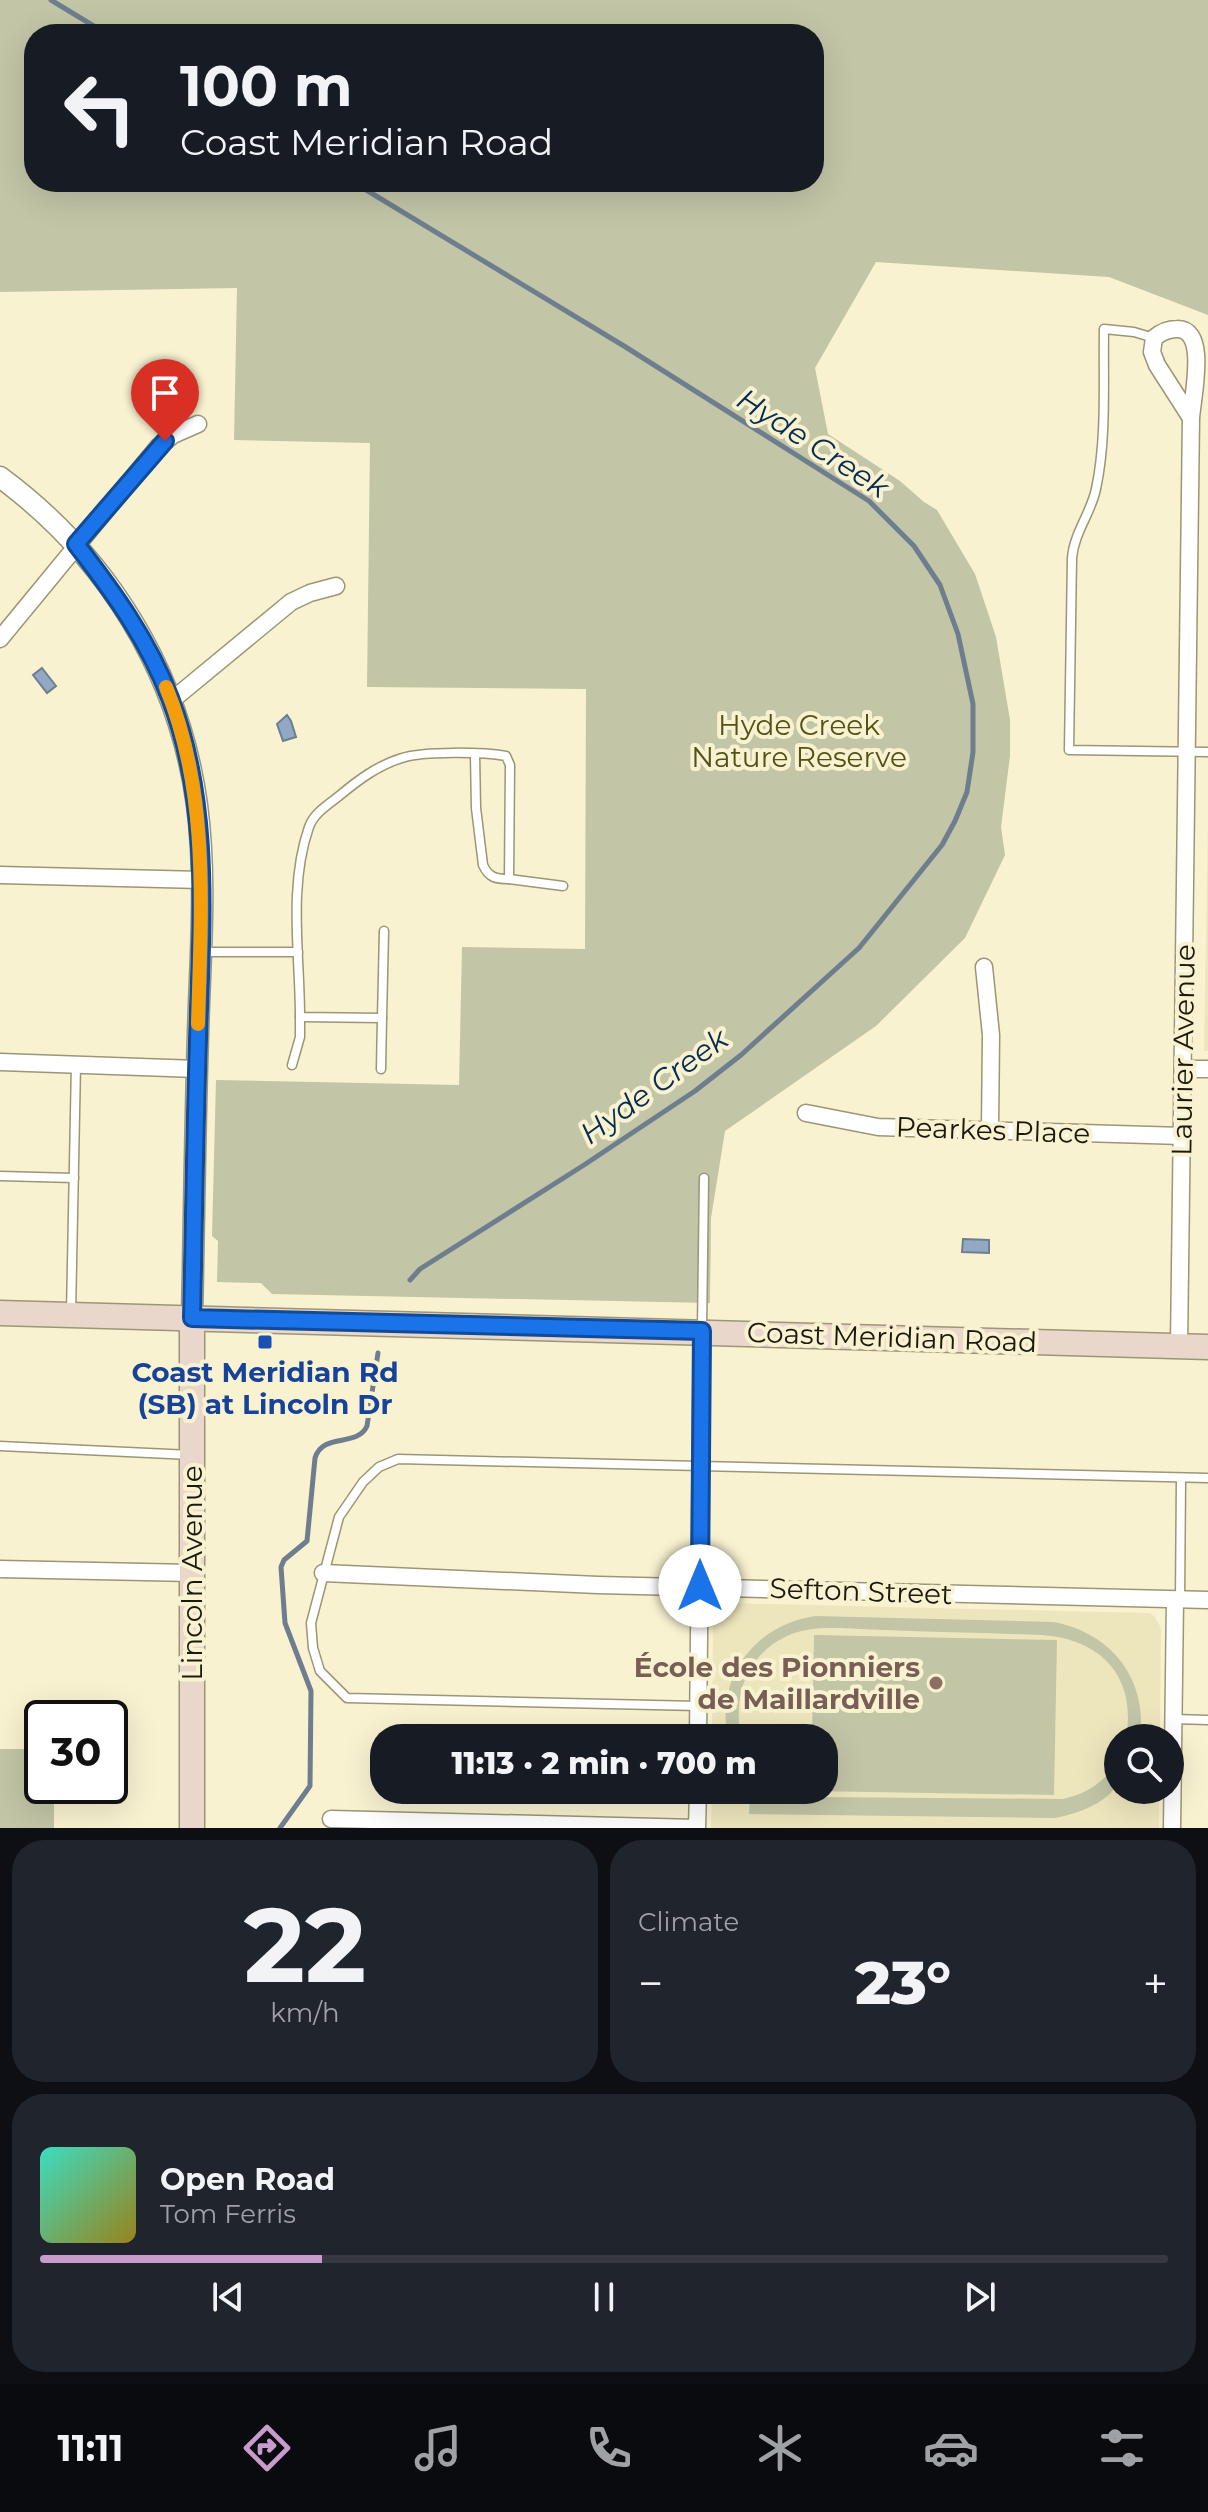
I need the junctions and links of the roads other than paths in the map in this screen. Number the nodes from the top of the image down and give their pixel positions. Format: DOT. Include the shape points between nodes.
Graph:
graph roads {
  1 [pos="1154,338"];
  2 [pos="1191,418"];
  3 [pos="198,424"];
  4 [pos="0,477"];
  5 [pos="76,544"];
  6 [pos="336,586"];
  7 [pos="0,639"];
  8 [pos="171,701"];
  9 [pos="1186,752"];
  10 [pos="1208,752"];
  11 [pos="475,754"];
  12 [pos="0,875"];
  13 [pos="509,879"];
  14 [pos="201,880"];
  15 [pos="563,886"];
  16 [pos="384,931"];
  17 [pos="200,952"];
  18 [pos="298,952"];
  19 [pos="984,967"];
  20 [pos="300,1017"];
  21 [pos="382,1018"];
  22 [pos="0,1062"];
  23 [pos="76,1064"];
  24 [pos="292,1065"];
  25 [pos="197,1069"];
  26 [pos="381,1069"];
  27 [pos="1183,1069"];
  28 [pos="1208,1069"];
  29 [pos="806,1113"];
  30 [pos="990,1129"];
  31 [pos="1182,1136"];
  32 [pos="0,1176"];
  33 [pos="74,1178"];
  34 [pos="704,1178"];
  35 [pos="0,1313"];
  36 [pos="71,1315"];
  37 [pos="192,1318"];
  38 [pos="702,1321"];
  39 [pos="1179,1346"];
  40 [pos="1208,1347"];
  41 [pos="0,1446"];
  42 [pos="192,1455"];
  43 [pos="701,1465"];
  44 [pos="1181,1478"];
  45 [pos="1208,1478"];
  46 [pos="0,1569"];
  47 [pos="192,1573"];
  48 [pos="323,1573"];
  49 [pos="700,1586"];
  50 [pos="1177,1600"];
  51 [pos="1208,1600"];
  52 [pos="699,1706"];
  53 [pos="1173,1719"];
  54 [pos="1208,1720"];
  55 [pos="698,1724"];
  56 [pos="698,1804"];
  57 [pos="331,1819"];
  58 [pos="192,1828"];
  59 [pos="697,1828"];
  60 [pos="1172,1828"];
  1 -- 2 [label="street" via="1157,365"];
  1 -- 2 [label="street, Laurier Avenue" via="1180,329 1197,339 1200,358"];
  1 -- 9 [label="lane" via="1104,329 1099,473 1072,558 1069,750"];
  2 -- 9 [label="street, Laurier Avenue"];
  3 -- 5 [label="street" via="158,447"];
  4 -- 5 [label="street"];
  5 -- 7 [label="street"];
  5 -- 8 [label="street" via="130,616"];
  6 -- 8 [label="street" via="291,602"];
  8 -- 14 [label="street" via="197,804"];
  9 -- 10 [label="lane"];
  9 -- 27 [label="street, Laurier Avenue"];
  11 -- 13 [label="lane" via="483,865 492,878"];
  11 -- 13 [label="lane" via="509,759"];
  11 -- 18 [label="lane" via="403,757 367,774 314,817 299,879"];
  12 -- 14 [label="street"];
  13 -- 15 [label="lane"];
  14 -- 17 [label="street"];
  16 -- 21 [label="lane"];
  17 -- 18 [label="lane"];
  17 -- 25 [label="street"];
  18 -- 20 [label="lane"];
  19 -- 30 [label="street" via="991,1035"];
  20 -- 21 [label="lane"];
  20 -- 24 [label="lane"];
  21 -- 26 [label="lane"];
  22 -- 23 [label="street"];
  23 -- 25 [label="street"];
  23 -- 33 [label="lane"];
  25 -- 37 [label="street"];
  27 -- 28 [label="street"];
  27 -- 31 [label="street, Laurier Avenue"];
  29 -- 30 [label="street, Pearkes Place" via="878,1127"];
  30 -- 31 [label="street, Pearkes Place"];
  31 -- 39 [label="street, Laurier Avenue"];
  32 -- 33 [label="lane"];
  33 -- 36 [label="lane"];
  34 -- 38 [label="lane"];
  35 -- 36 [label="main road, Coast Meridian Road"];
  36 -- 37 [label="main road, Coast Meridian Road"];
  37 -- 38 [label="main road, Coast Meridian Road"];
  37 -- 42 [label="main road, Lincoln Avenue"];
  38 -- 39 [label="main road, Coast Meridian Road"];
  38 -- 43 [label="street"];
  39 -- 40 [label="main road, Coast Meridian Road"];
  41 -- 42 [label="lane"];
  42 -- 47 [label="main road, Lincoln Avenue"];
  43 -- 44 [label="lane"];
  43 -- 48 [label="lane" via="398,1459 379,1467 349,1500"];
  43 -- 49 [label="street"];
  44 -- 45 [label="lane"];
  44 -- 50 [label="lane"];
  46 -- 47 [label="street"];
  47 -- 58 [label="main road, Lincoln Avenue"];
  48 -- 49 [label="street, Sefton Street"];
  48 -- 52 [label="lane" via="311,1623 313,1648 320,1671 347,1698"];
  49 -- 50 [label="street, Sefton Street"];
  49 -- 52 [label="street"];
  50 -- 51 [label="street, Sefton Street"];
  50 -- 53 [label="street"];
  52 -- 55 [label="street"];
  53 -- 54 [label="lane"];
  53 -- 60 [label="street"];
  56 -- 59 [label="street"];
  57 -- 59 [label="street"];
}
